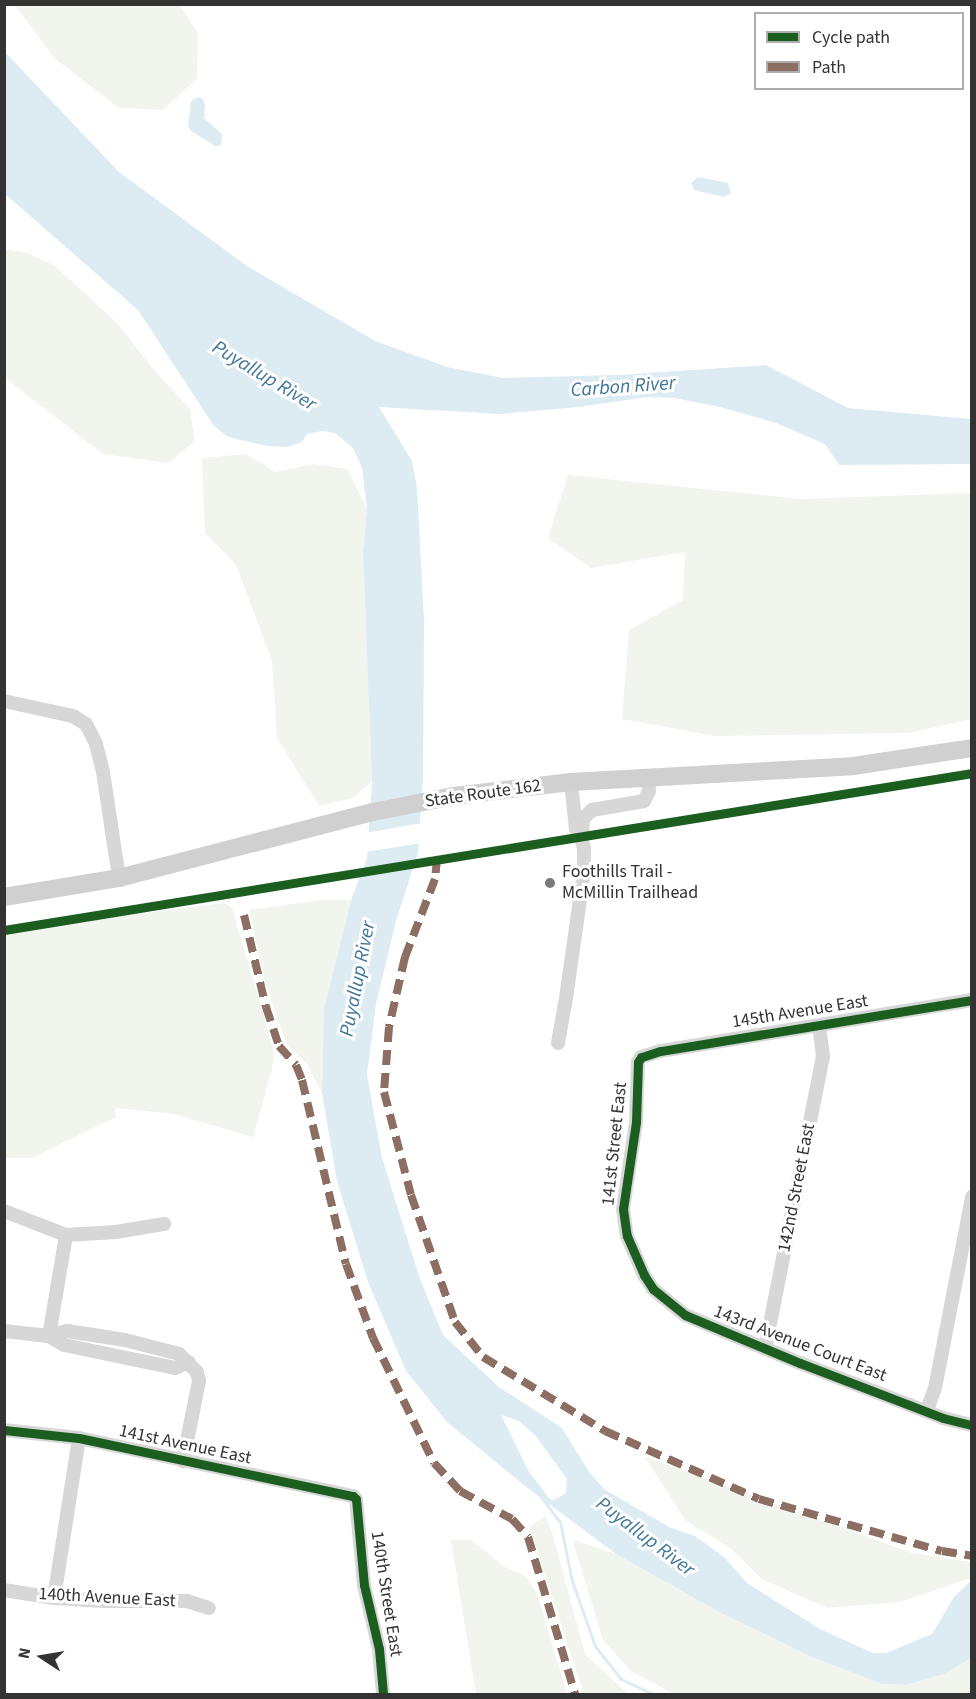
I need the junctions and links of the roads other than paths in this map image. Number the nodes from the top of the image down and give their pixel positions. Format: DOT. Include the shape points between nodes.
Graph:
graph roads {
  1 [pos="4,701"];
  2 [pos="972,748"];
  3 [pos="648,777"];
  4 [pos="571,782"];
  5 [pos="581,836"];
  6 [pos="119,878"];
  7 [pos="4,897"];
  8 [pos="972,1000"];
  9 [pos="819,1026"];
  10 [pos="558,1043"];
  11 [pos="638,1062"];
  12 [pos="972,1197"];
  13 [pos="4,1211"];
  14 [pos="164,1224"];
  15 [pos="66,1235"];
  16 [pos="637,1263"];
  17 [pos="4,1331"];
  18 [pos="49,1336"];
  19 [pos="765,1349"];
  20 [pos="927,1410"];
  21 [pos="972,1425"];
  22 [pos="4,1430"];
  23 [pos="78,1438"];
  24 [pos="183,1461"];
  25 [pos="356,1499"];
  26 [pos="4,1590"];
  27 [pos="54,1598"];
  28 [pos="209,1608"];
  29 [pos="383,1695"];
  1 -- 6 [label="street" via="73,716 86,724 103,772"];
  2 -- 3 [label="main road, State Route 162" via="853,766"];
  3 -- 4 [label="main road, State Route 162"];
  3 -- 5 [label="street" via="649,792 644,801 592,810 583,819"];
  4 -- 5 [label="street" via="576,829"];
  4 -- 6 [label="main road, State Route 162" via="453,796 373,812"];
  5 -- 10 [label="street" via="582,888"];
  6 -- 7 [label="main road, State Route 162"];
  8 -- 9 [label="street, 145th Avenue East"];
  9 -- 11 [label="street, 145th Avenue East" via="660,1051 641,1057"];
  9 -- 19 [label="street, 142nd Street East" via="823,1057"];
  11 -- 16 [label="street, 141st Street East" via="636,1122 623,1209"];
  12 -- 20 [label="street"];
  13 -- 15 [label="street"];
  14 -- 15 [label="street"];
  15 -- 18 [label="street"];
  16 -- 19 [label="street, 143rd Avenue Court East" via="653,1289 685,1315"];
  17 -- 18 [label="street"];
  18 -- 24 [label="street" via="64,1345 175,1368 189,1362 198,1375 199,1389"];
  19 -- 20 [label="street, 143rd Avenue Court East"];
  20 -- 21 [label="street, 143rd Avenue Court East"];
  22 -- 23 [label="street, 141st Avenue East"];
  23 -- 24 [label="street, 141st Avenue East"];
  23 -- 27 [label="street"];
  24 -- 25 [label="street, 141st Avenue East" via="344,1492"];
  25 -- 29 [label="street, 140th Street East" via="361,1566 379,1648"];
  26 -- 27 [label="street, 140th Avenue East"];
  27 -- 28 [label="street, 140th Avenue East" via="187,1601"];
}
